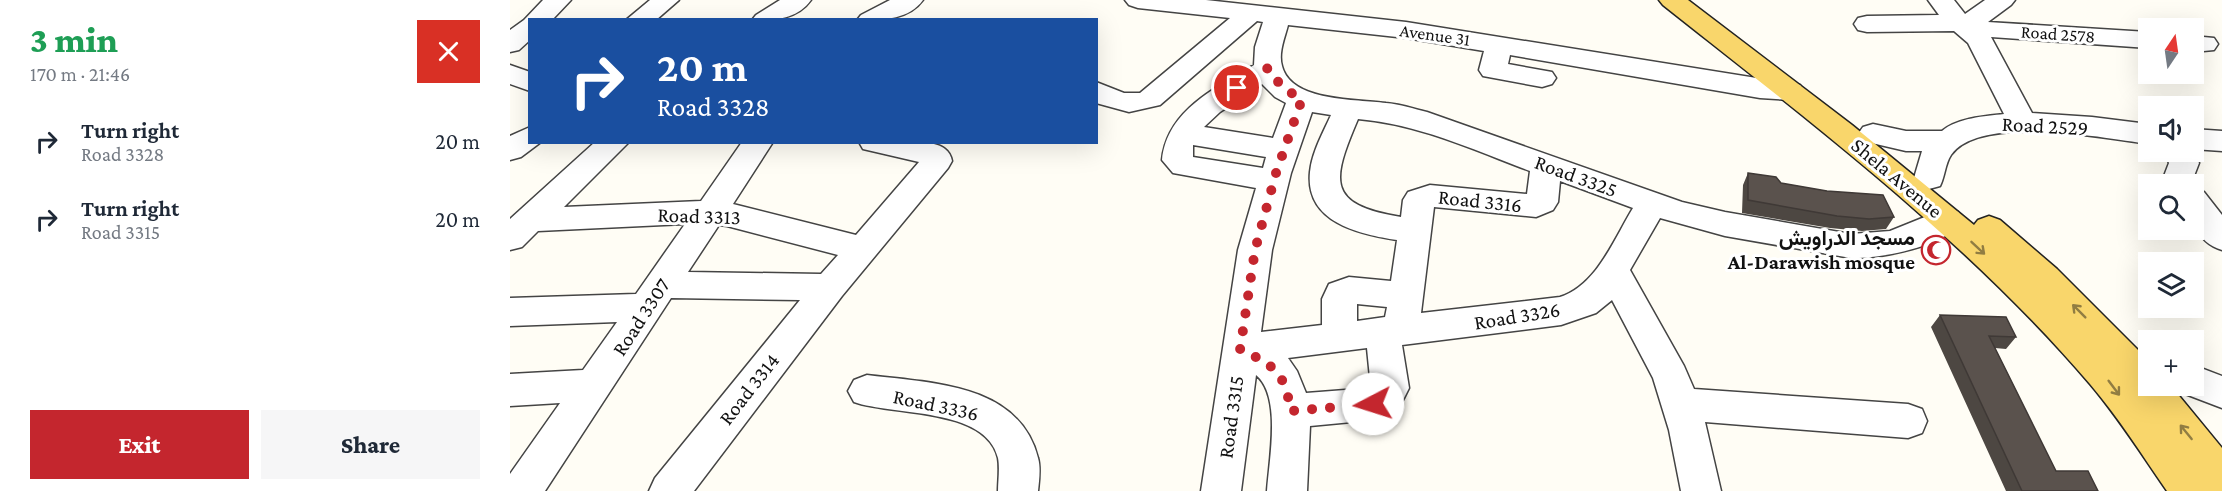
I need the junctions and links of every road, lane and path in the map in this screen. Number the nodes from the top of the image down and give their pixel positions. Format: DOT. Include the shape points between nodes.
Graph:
graph roads {
  1 [pos="558,0"];
  2 [pos="666,0"];
  3 [pos="798,0"];
  4 [pos="910,0"];
  5 [pos="1138,0"];
  6 [pos="1671,0"];
  7 [pos="1704,0"];
  8 [pos="1897,0"];
  9 [pos="1941,0"];
  10 [pos="2002,0"];
  11 [pos="1254,13"];
  12 [pos="539,18"];
  13 [pos="642,18"];
  14 [pos="768,18"];
  15 [pos="874,18"];
  16 [pos="1911,23"];
  17 [pos="1867,24"];
  18 [pos="1964,26"];
  19 [pos="528,28"];
  20 [pos="2138,39"];
  21 [pos="510,44"];
  22 [pos="1499,45"];
  23 [pos="1268,68"];
  24 [pos="1738,70"];
  25 [pos="510,74"];
  26 [pos="1542,78"];
  27 [pos="1098,79"];
  28 [pos="528,81"];
  29 [pos="1098,92"];
  30 [pos="1302,99"];
  31 [pos="1348,109"];
  32 [pos="2023,122"];
  33 [pos="2138,133"];
  34 [pos="1873,134"];
  35 [pos="528,138"];
  36 [pos="1335,140"];
  37 [pos="2204,140"];
  38 [pos="1944,141"];
  39 [pos="2222,141"];
  40 [pos="612,144"];
  41 [pos="758,144"];
  42 [pos="882,144"];
  43 [pos="510,150"];
  44 [pos="1282,155"];
  45 [pos="1546,165"];
  46 [pos="1929,178"];
  47 [pos="1652,204"];
  48 [pos="711,213"];
  49 [pos="2204,214"];
  50 [pos="1947,220"];
  51 [pos="520,229"];
  52 [pos="1414,231"];
  53 [pos="2222,238"];
  54 [pos="864,249"];
  55 [pos="1613,270"];
  56 [pos="830,287"];
  57 [pos="655,296"];
  58 [pos="1405,296"];
  59 [pos="510,312"];
  60 [pos="1392,332"];
  61 [pos="1340,338"];
  62 [pos="1240,350"];
  63 [pos="2138,374"];
  64 [pos="595,385"];
  65 [pos="2204,385"];
  66 [pos="510,390"];
  67 [pos="867,391"];
  68 [pos="2222,392"];
  69 [pos="2158,396"];
  70 [pos="1681,404"];
  71 [pos="1290,411"];
  72 [pos="1908,421"];
  73 [pos="2222,479"];
  74 [pos="522,491"];
  75 [pos="669,491"];
  76 [pos="1018,491"];
  77 [pos="1221,491"];
  78 [pos="1287,491"];
  79 [pos="1701,491"];
  80 [pos="2191,491"];
  1 -- 12 [label="street"];
  2 -- 13 [label="street"];
  3 -- 14 [label="street"];
  4 -- 15 [label="street"];
  5 -- 11 [label="street, Avenue 31"];
  6 -- 24 [label="main road, Shela Avenue"];
  7 -- 34 [label="main road, Shela Avenue"];
  8 -- 16 [label="street"];
  9 -- 18 [label="street"];
  10 -- 18 [label="street"];
  11 -- 22 [label="street, Avenue 31"];
  11 -- 23 [label="street"];
  11 -- 27 [label="street" via="1186,51 1143,81 1124,85"];
  11 -- 29 [label="street" via="1150,99 1126,103"];
  16 -- 17 [label="street, Road 2578"];
  16 -- 18 [label="street, Road 2578"];
  18 -- 20 [label="street, Road 2578"];
  18 -- 32 [label="street" via="1979,39"];
  19 -- 21 [label="street"];
  22 -- 24 [label="street, Avenue 31"];
  22 -- 26 [label="street" via="1493,70"];
  23 -- 30 [label="street, Road 3325" via="1288,92"];
  23 -- 44 [label="street" via="1192,119 1176,152 1177,160 1184,166"];
  24 -- 50 [label="main road, Shela Avenue" via="1790,91"];
  25 -- 28 [label="street"];
  30 -- 31 [label="street, Road 3325"];
  30 -- 44 [label="street, Road 3315"];
  31 -- 36 [label="street"];
  31 -- 45 [label="street, Road 3325" via="1409,117"];
  32 -- 33 [label="street, Road 2529"];
  32 -- 38 [label="street, Road 2529" via="1986,124"];
  34 -- 38 [label="street, Road 2529" via="1906,141"];
  34 -- 46 [label="main road, Shela Avenue"];
  35 -- 43 [label="street"];
  36 -- 44 [label="street"];
  36 -- 52 [label="street" via="1324,181 1341,212 1366,224"];
  37 -- 39 [label="street"];
  38 -- 46 [label="street" via="1932,157"];
  40 -- 51 [label="street"];
  41 -- 48 [label="street, Road 3307"];
  42 -- 54 [label="street, Road 3314" via="936,157 937,161"];
  44 -- 62 [label="street, Road 3315" via="1255,250"];
  45 -- 47 [label="street, Road 3325"];
  45 -- 52 [label="street, Road 3316" via="1542,202 1529,207 1426,196 1418,203"];
  63 -- 46 [label="main road, Shela Avenue, one-way" via="2044,278"];
  47 -- 50 [label="street, Road 3325" via="1717,223 1861,247 1894,244"];
  47 -- 55 [label="street, Road 3326"];
  48 -- 51 [label="street, Road 3313"];
  48 -- 54 [label="street, Road 3313" via="743,216"];
  48 -- 57 [label="street, Road 3307"];
  49 -- 53 [label="street"];
  50 -- 80 [label="main road, Shela Avenue, one-way" via="2024,291 2105,376"];
  52 -- 58 [label="street"];
  54 -- 56 [label="street, Road 3314"];
  55 -- 60 [label="street, Road 3326" via="1602,288 1584,303 1561,311"];
  55 -- 70 [label="street" via="1659,351"];
  56 -- 57 [label="street"];
  56 -- 75 [label="street, Road 3314"];
  57 -- 59 [label="street"];
  57 -- 64 [label="street, Road 3307"];
  58 -- 60 [label="street"];
  58 -- 61 [label="street" via="1349,290 1341,293"];
  60 -- 61 [label="street, Road 3326"];
  60 -- 71 [label="street" via="1389,393 1383,400"];
  61 -- 62 [label="street, Road 3326"];
  62 -- 71 [label="street" via="1260,357 1277,372 1288,390"];
  62 -- 77 [label="street, Road 3315"];
  64 -- 66 [label="street"];
  64 -- 74 [label="street, Road 3307"];
  65 -- 68 [label="street"];
  67 -- 76 [label="street, Road 3336" via="983,412 1004,426 1017,447 1022,472"];
  73 -- 69 [label="main road, Shela Avenue, one-way"];
  70 -- 72 [label="street"];
  70 -- 79 [label="street"];
  71 -- 78 [label="street"];
}
